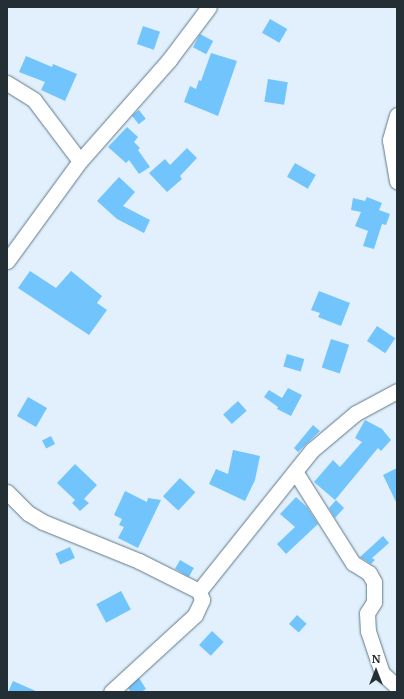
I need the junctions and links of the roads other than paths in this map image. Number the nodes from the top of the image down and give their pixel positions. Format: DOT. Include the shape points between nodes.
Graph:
graph roads {
  1 [pos="209,7"];
  2 [pos="7,83"];
  3 [pos="397,115"];
  4 [pos="80,161"];
  5 [pos="397,181"];
  6 [pos="7,261"];
  7 [pos="397,391"];
  8 [pos="296,473"];
  9 [pos="7,492"];
  10 [pos="199,591"];
  11 [pos="397,687"];
  12 [pos="111,692"];
  1 -- 4 [label="street" via="169,60"];
  2 -- 4 [label="street" via="34,100"];
  3 -- 5 [label="street" via="390,140"];
  4 -- 6 [label="street"];
  7 -- 8 [label="street" via="337,426 312,450"];
  8 -- 10 [label="street"];
  8 -- 11 [label="street" via="353,563 369,573 374,582 374,602 367,613 368,631 382,673"];
  9 -- 10 [label="street" via="28,513 43,522 139,561"];
  10 -- 12 [label="street" via="202,600 195,615"];
}
